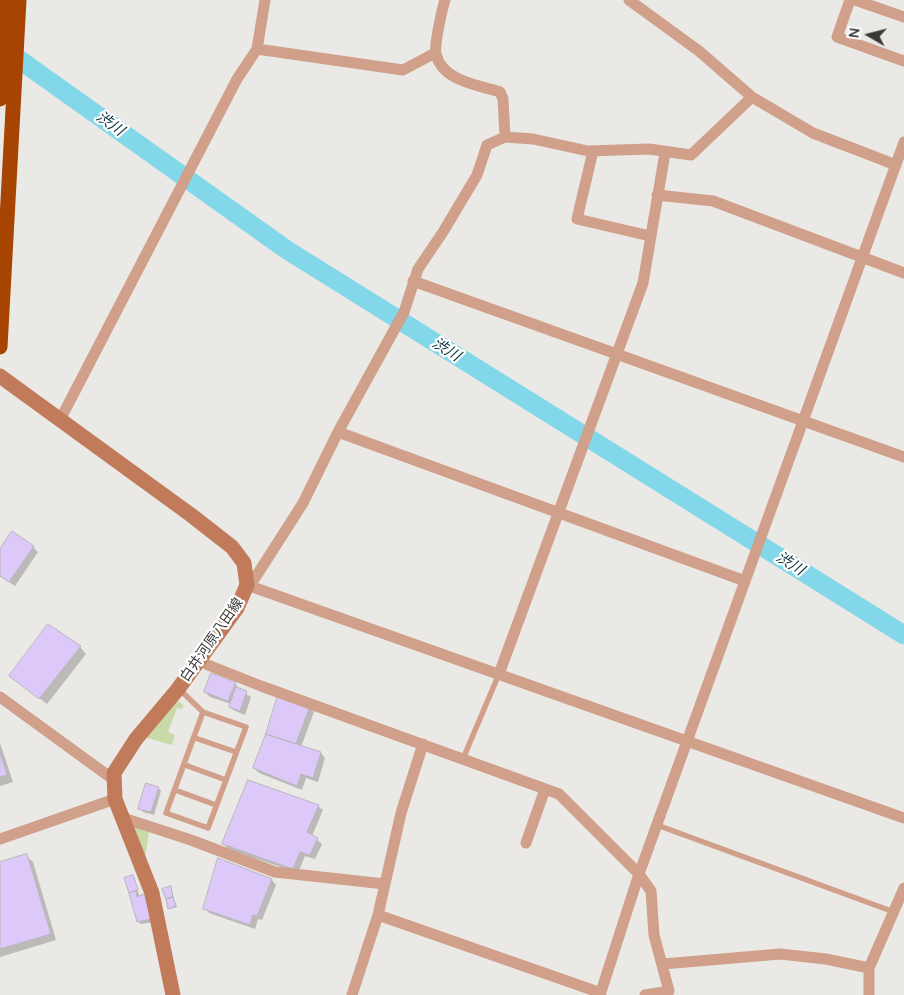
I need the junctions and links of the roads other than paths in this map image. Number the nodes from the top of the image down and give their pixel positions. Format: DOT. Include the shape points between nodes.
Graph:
graph roads {
  1 [pos="5,0"];
  2 [pos="19,0"];
  3 [pos="265,0"];
  4 [pos="444,0"];
  5 [pos="629,0"];
  6 [pos="850,0"];
  7 [pos="855,0"];
  8 [pos="904,17"];
  9 [pos="10,33"];
  10 [pos="257,49"];
  11 [pos="435,54"];
  12 [pos="904,61"];
  13 [pos="9,62"];
  14 [pos="752,98"];
  15 [pos="0,99"];
  16 [pos="505,136"];
  17 [pos="904,142"];
  18 [pos="593,151"];
  19 [pos="665,153"];
  20 [pos="896,165"];
  21 [pos="657,195"];
  22 [pos="650,236"];
  23 [pos="863,258"];
  24 [pos="904,273"];
  25 [pos="414,281"];
  26 [pos="0,347"];
  27 [pos="616,354"];
  28 [pos="0,376"];
  29 [pos="60,420"];
  30 [pos="803,422"];
  31 [pos="338,432"];
  32 [pos="904,457"];
  33 [pos="560,513"];
  34 [pos="745,581"];
  35 [pos="247,585"];
  36 [pos="199,659"];
  37 [pos="499,674"];
  38 [pos="178,688"];
  39 [pos="0,697"];
  40 [pos="203,712"];
  41 [pos="195,738"];
  42 [pos="687,740"];
  43 [pos="423,744"];
  44 [pos="236,752"];
  45 [pos="462,761"];
  46 [pos="185,765"];
  47 [pos="114,780"];
  48 [pos="226,780"];
  49 [pos="545,789"];
  50 [pos="175,790"];
  51 [pos="115,799"];
  52 [pos="216,805"];
  53 [pos="120,817"];
  54 [pos="904,818"];
  55 [pos="657,825"];
  56 [pos="0,839"];
  57 [pos="526,844"];
  58 [pos="639,874"];
  59 [pos="385,884"];
  60 [pos="904,888"];
  61 [pos="895,912"];
  62 [pos="378,914"];
  63 [pos="663,964"];
  64 [pos="869,968"];
  65 [pos="601,994"];
  66 [pos="173,995"];
  67 [pos="352,995"];
  68 [pos="646,995"];
  69 [pos="870,995"];
  1 -- 9 [label="highway"];
  2 -- 9 [label="highway"];
  3 -- 10 [label="street"];
  4 -- 11 [label="street"];
  5 -- 14 [label="street" via="700,51"];
  6 -- 12 [label="street" via="837,37"];
  7 -- 8 [label="street"];
  9 -- 13 [label="highway"];
  10 -- 11 [label="street" via="403,70"];
  10 -- 29 [label="street" via="237,79"];
  11 -- 16 [label="street" via="446,72 500,92"];
  13 -- 15 [label="highway"];
  13 -- 26 [label="highway"];
  14 -- 19 [label="street" via="691,154"];
  14 -- 20 [label="street" via="813,132"];
  16 -- 18 [label="street"];
  16 -- 25 [label="street" via="487,144 477,175 418,269"];
  17 -- 20 [label="street"];
  18 -- 19 [label="street" via="649,149"];
  18 -- 22 [label="street" via="577,219"];
  19 -- 21 [label="street"];
  20 -- 23 [label="street"];
  21 -- 22 [label="street"];
  21 -- 23 [label="street" via="713,201"];
  22 -- 27 [label="street" via="643,284"];
  23 -- 24 [label="street"];
  23 -- 30 [label="street"];
  25 -- 27 [label="street"];
  25 -- 31 [label="street" via="396,328"];
  27 -- 30 [label="street"];
  27 -- 33 [label="street"];
  28 -- 29 [label="main road, 白井河原八田線"];
  29 -- 35 [label="main road, 白井河原八田線" via="232,547 244,563"];
  30 -- 32 [label="street"];
  30 -- 34 [label="street"];
  31 -- 33 [label="street"];
  31 -- 35 [label="street" via="303,503 255,578"];
  33 -- 34 [label="street"];
  33 -- 37 [label="street"];
  34 -- 42 [label="street"];
  35 -- 36 [label="main road, 白井河原八田線" via="237,608"];
  35 -- 37 [label="street"];
  36 -- 38 [label="main road, 白井河原八田線"];
  36 -- 43 [label="street" via="247,681"];
  37 -- 42 [label="street"];
  37 -- 45 [label="lane"];
  38 -- 40 [label="lane"];
  38 -- 47 [label="main road, 白井河原八田線" via="122,757"];
  39 -- 47 [label="street"];
  40 -- 41 [label="lane"];
  40 -- 44 [label="lane" via="246,727"];
  41 -- 44 [label="lane"];
  41 -- 46 [label="lane"];
  42 -- 54 [label="street"];
  42 -- 55 [label="street"];
  43 -- 45 [label="street"];
  43 -- 59 [label="street" via="401,813"];
  44 -- 48 [label="lane"];
  45 -- 49 [label="street"];
  46 -- 48 [label="lane"];
  46 -- 50 [label="lane"];
  47 -- 51 [label="main road, 白井河原八田線"];
  48 -- 52 [label="lane"];
  49 -- 57 [label="street"];
  49 -- 58 [label="street" via="559,794 578,811"];
  50 -- 52 [label="lane"];
  50 -- 52 [label="lane" via="166,813 208,828"];
  51 -- 53 [label="main road, 白井河原八田線"];
  51 -- 56 [label="street"];
  53 -- 59 [label="street" via="275,872"];
  53 -- 66 [label="main road, 白井河原八田線" via="152,894"];
  55 -- 58 [label="street"];
  55 -- 61 [label="lane"];
  58 -- 63 [label="street" via="651,891 654,935"];
  58 -- 65 [label="street"];
  59 -- 62 [label="street"];
  60 -- 61 [label="street"];
  61 -- 64 [label="street"];
  62 -- 65 [label="street"];
  62 -- 67 [label="street"];
  63 -- 64 [label="street" via="780,954"];
  63 -- 68 [label="street" via="669,991"];
  64 -- 69 [label="street"];
}
